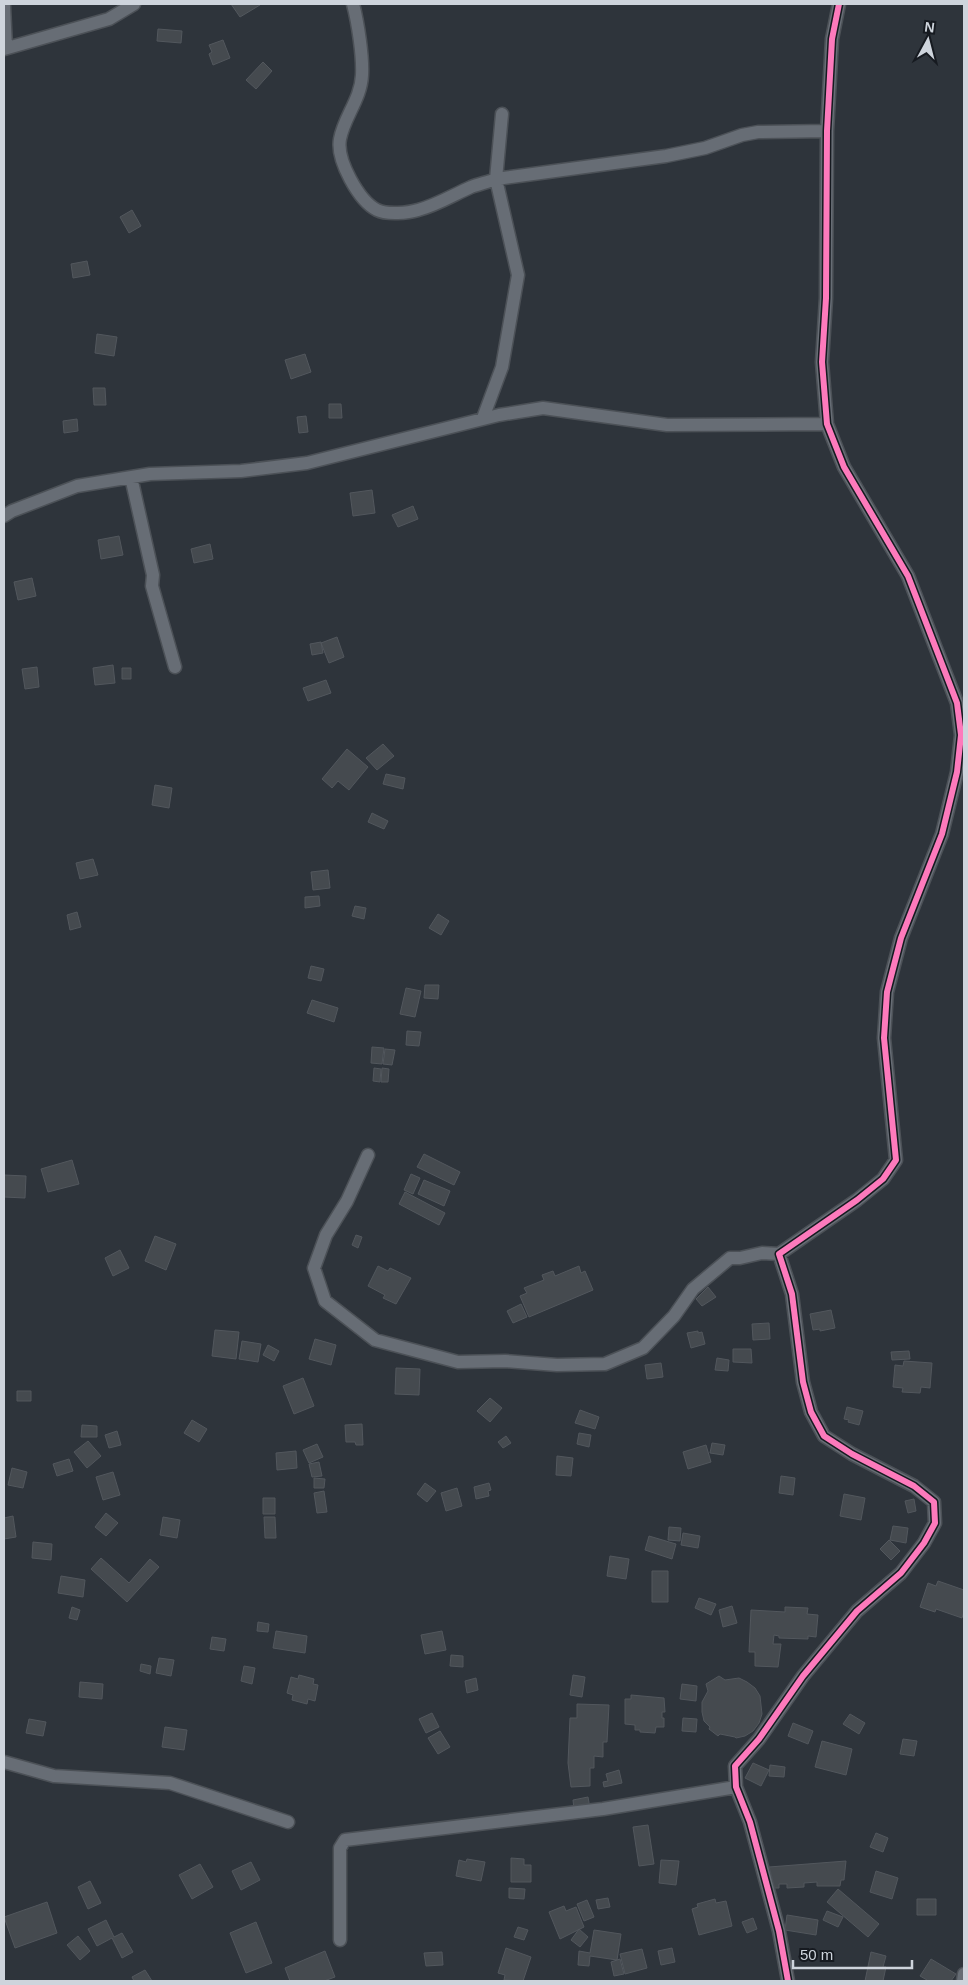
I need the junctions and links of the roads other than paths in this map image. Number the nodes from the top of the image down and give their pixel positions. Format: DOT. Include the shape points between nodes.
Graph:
graph roads {
  1 [pos="134,4"];
  2 [pos="353,4"];
  3 [pos="839,4"];
  4 [pos="4,6"];
  5 [pos="5,48"];
  6 [pos="502,114"];
  7 [pos="827,130"];
  8 [pos="496,179"];
  9 [pos="483,418"];
  10 [pos="827,424"];
  11 [pos="131,477"];
  12 [pos="4,516"];
  13 [pos="175,667"];
  14 [pos="368,1155"];
  15 [pos="779,1254"];
  16 [pos="4,1762"];
  17 [pos="736,1787"];
  18 [pos="288,1822"];
  19 [pos="340,1940"];
  20 [pos="964,1974"];
  21 [pos="788,1981"];
  22 [pos="963,1981"];
  1 -- 5 [label="street" via="109,19"];
  2 -- 8 [label="street" via="362,75 358,96 339,140 342,162 361,197 378,211 418,210"];
  3 -- 7 [label="street" via="832,39"];
  4 -- 5 [label="street"];
  6 -- 8 [label="street"];
  7 -- 8 [label="street" via="758,132 666,156"];
  7 -- 10 [label="street" via="826,298 822,362"];
  8 -- 9 [label="street" via="518,275 502,367"];
  9 -- 10 [label="street" via="543,408 667,425"];
  9 -- 11 [label="street" via="307,463"];
  10 -- 15 [label="street" via="844,467 908,576 956,704 961,735 957,772 942,834 901,938 887,992 884,1038 896,1160 876,1185"];
  11 -- 12 [label="street" via="77,486 12,510"];
  11 -- 13 [label="street" via="153,575 152,586"];
  14 -- 15 [label="street" via="348,1201 326,1235 314,1268 325,1301 375,1340 458,1362 605,1364 643,1348 674,1316 692,1289 730,1258"];
  15 -- 17 [label="street" via="792,1294 803,1382 811,1412 824,1436 914,1486 934,1502 935,1523 901,1573 857,1611 735,1766"];
  16 -- 18 [label="street" via="54,1776 170,1783"];
  17 -- 19 [label="street" via="603,1809 345,1840 340,1848"];
  17 -- 21 [label="street" via="750,1822 777,1922"];
  20 -- 22 [label="street"];
}
